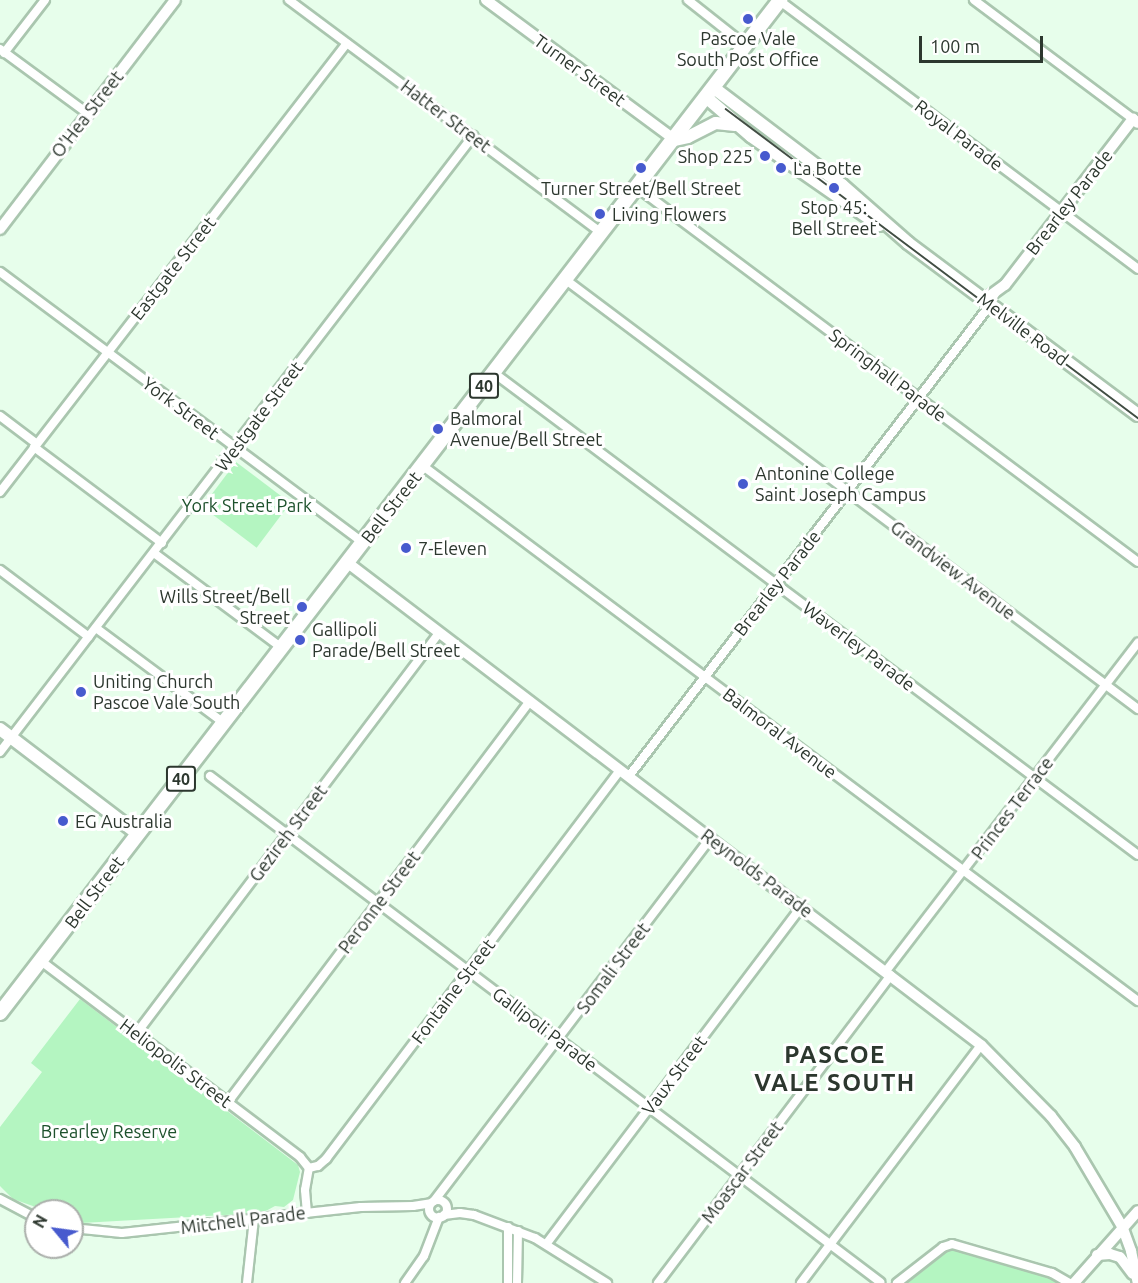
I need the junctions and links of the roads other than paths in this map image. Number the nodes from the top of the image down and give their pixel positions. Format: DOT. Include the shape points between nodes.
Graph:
graph roads {
  1 [pos="45,0"];
  2 [pos="175,0"];
  3 [pos="289,0"];
  4 [pos="486,0"];
  5 [pos="688,0"];
  6 [pos="974,0"];
  7 [pos="780,1"];
  8 [pos="347,43"];
  9 [pos="746,46"];
  10 [pos="2,51"];
  11 [pos="710,93"];
  12 [pos="87,113"];
  13 [pos="1135,121"];
  14 [pos="739,127"];
  15 [pos="473,136"];
  16 [pos="675,140"];
  17 [pos="638,188"];
  18 [pos="1062,212"];
  19 [pos="4,217"];
  20 [pos="0,229"];
  21 [pos="602,233"];
  22 [pos="908,243"];
  23 [pos="1138,269"];
  24 [pos="0,272"];
  25 [pos="566,280"];
  26 [pos="990,305"];
  27 [pos="107,353"];
  28 [pos="494,373"];
  29 [pos="919,398"];
  30 [pos="0,416"];
  31 [pos="1138,416"];
  32 [pos="36,446"];
  33 [pos="234,448"];
  34 [pos="423,466"];
  35 [pos="848,490"];
  36 [pos="0,492"];
  37 [pos="162,543"];
  38 [pos="363,543"];
  39 [pos="154,553"];
  40 [pos="1138,562"];
  41 [pos="348,563"];
  42 [pos="0,570"];
  43 [pos="776,584"];
  44 [pos="96,628"];
  45 [pos="439,633"];
  46 [pos="89,638"];
  47 [pos="1138,644"];
  48 [pos="282,648"];
  49 [pos="705,677"];
  50 [pos="1106,685"];
  51 [pos="530,701"];
  52 [pos="1138,709"];
  53 [pos="224,723"];
  54 [pos="0,729"];
  55 [pos="11,737"];
  56 [pos="0,752"];
  57 [pos="625,773"];
  58 [pos="210,776"];
  59 [pos="1035,778"];
  60 [pos="138,834"];
  61 [pos="287,834"];
  62 [pos="711,838"];
  63 [pos="1138,855"];
  64 [pos="964,871"];
  65 [pos="378,903"];
  66 [pos="801,907"];
  67 [pos="40,961"];
  68 [pos="468,971"];
  69 [pos="889,973"];
  70 [pos="1138,1001"];
  71 [pos="0,1013"];
  72 [pos="136,1034"];
  73 [pos="558,1039"];
  74 [pos="981,1045"];
  75 [pos="228,1102"];
  76 [pos="649,1108"];
  77 [pos="309,1168"];
  78 [pos="740,1176"];
  79 [pos="450,1183"];
  80 [pos="1,1202"];
  81 [pos="445,1204"];
  82 [pos="435,1210"];
  83 [pos="1138,1210"];
  84 [pos="24,1213"];
  85 [pos="307,1213"];
  86 [pos="460,1213"];
  87 [pos="254,1219"];
  88 [pos="1122,1226"];
  89 [pos="508,1227"];
  90 [pos="84,1229"];
  91 [pos="518,1231"];
  92 [pos="547,1243"];
  93 [pos="830,1244"];
  94 [pos="1097,1255"];
  95 [pos="880,1282"];
  96 [pos="1138,1282"];
  97 [pos="247,1283"];
  98 [pos="405,1283"];
  99 [pos="508,1283"];
  100 [pos="517,1283"];
  101 [pos="607,1283"];
  102 [pos="658,1283"];
  103 [pos="801,1283"];
  104 [pos="897,1283"];
  105 [pos="1069,1283"];
  106 [pos="1074,1283"];
  1 -- 10 [label="street"];
  2 -- 12 [label="street, O'Hea Street"];
  3 -- 8 [label="street, Hatter Street"];
  4 -- 16 [label="street, Turner Street"];
  5 -- 9 [label="street"];
  6 -- 13 [label="street"];
  7 -- 9 [label="highway, Bell Street / 40"];
  7 -- 18 [label="street, Royal Parade"];
  8 -- 15 [label="street, Hatter Street"];
  8 -- 27 [label="street, Eastgate Street"];
  9 -- 11 [label="highway, Bell Street / 40"];
  10 -- 12 [label="street"];
  11 -- 14 [label="main road, Melville Road"];
  11 -- 16 [label="highway, Bell Street / 40"];
  11 -- 22 [label="main road, Melville Road" via="842,185"];
  12 -- 19 [label="street, O'Hea Street"];
  13 -- 18 [label="street, Brearley Parade"];
  14 -- 16 [label="main road" via="716,123"];
  14 -- 22 [label="main road, Melville Road"];
  15 -- 21 [label="street, Hatter Street"];
  15 -- 33 [label="street, Westgate Street"];
  16 -- 17 [label="highway, Bell Street / 40"];
  17 -- 21 [label="highway, Bell Street / 40"];
  17 -- 29 [label="street, Springhall Parade"];
  18 -- 23 [label="street, Royal Parade"];
  18 -- 26 [label="street, Brearley Parade"];
  19 -- 20 [label="street, O'Hea Street"];
  21 -- 25 [label="highway, Bell Street / 40"];
  22 -- 26 [label="main road, Melville Road"];
  24 -- 27 [label="street, York Street"];
  25 -- 28 [label="highway, Bell Street / 40"];
  25 -- 35 [label="street, Grandview Avenue"];
  26 -- 29 [label="street, Brearley Parade"];
  26 -- 31 [label="main road, Melville Road"];
  27 -- 32 [label="street, Eastgate Street"];
  27 -- 33 [label="street, York Street"];
  28 -- 34 [label="highway, Bell Street / 40"];
  28 -- 43 [label="street, Waverley Parade"];
  29 -- 35 [label="street, Brearley Parade"];
  29 -- 40 [label="street, Springhall Parade"];
  30 -- 32 [label="street"];
  32 -- 36 [label="street, Eastgate Street"];
  32 -- 37 [label="street"];
  33 -- 37 [label="street, Westgate Street"];
  33 -- 38 [label="street, York Street"];
  34 -- 38 [label="highway, Bell Street / 40"];
  34 -- 49 [label="street, Balmoral Avenue"];
  35 -- 43 [label="street, Brearley Parade"];
  35 -- 50 [label="street, Grandview Avenue"];
  37 -- 39 [label="street, Westgate Street"];
  38 -- 41 [label="highway, Bell Street / 40"];
  39 -- 44 [label="street, Westgate Street"];
  39 -- 48 [label="street"];
  41 -- 45 [label="street, Reynolds Parade"];
  41 -- 48 [label="highway, Bell Street / 40"];
  42 -- 46 [label="street"];
  43 -- 49 [label="street, Brearley Parade"];
  43 -- 59 [label="street, Waverley Parade"];
  44 -- 46 [label="street, Westgate Street"];
  44 -- 53 [label="street"];
  45 -- 51 [label="street, Reynolds Parade"];
  45 -- 61 [label="street, Gezireh Street"];
  46 -- 55 [label="street, Westgate Street"];
  47 -- 50 [label="street, Princes Terrace"];
  48 -- 53 [label="highway, Bell Street / 40"];
  49 -- 57 [label="street, Brearley Parade"];
  49 -- 64 [label="street, Balmoral Avenue"];
  50 -- 52 [label="street, Grandview Avenue"];
  50 -- 59 [label="street, Princes Terrace"];
  51 -- 57 [label="street, Reynolds Parade"];
  51 -- 65 [label="street, Peronne Street"];
  53 -- 60 [label="highway, Bell Street / 40"];
  54 -- 55 [label="main road"];
  55 -- 56 [label="street, Westgate Street"];
  55 -- 60 [label="main road"];
  57 -- 62 [label="street, Reynolds Parade"];
  57 -- 68 [label="street, Fontaine Street"];
  58 -- 61 [label="street, Gallipoli Parade"];
  59 -- 63 [label="street, Waverley Parade"];
  59 -- 64 [label="street, Princes Terrace"];
  60 -- 67 [label="highway, Bell Street / 40"];
  61 -- 65 [label="street, Gallipoli Parade"];
  61 -- 72 [label="street, Gezireh Street"];
  62 -- 66 [label="street, Reynolds Parade"];
  62 -- 73 [label="street, Somali Street"];
  64 -- 69 [label="street, Princes Terrace"];
  64 -- 70 [label="street, Balmoral Avenue"];
  65 -- 68 [label="street, Gallipoli Parade"];
  65 -- 75 [label="street, Peronne Street"];
  66 -- 69 [label="street, Reynolds Parade"];
  66 -- 76 [label="street, Vaux Street"];
  67 -- 71 [label="highway, Bell Street / 40"];
  67 -- 72 [label="street, Heliopolis Street"];
  68 -- 73 [label="street, Gallipoli Parade"];
  68 -- 77 [label="street, Fontaine Street" via="326,1160"];
  69 -- 74 [label="street, Reynolds Parade"];
  69 -- 78 [label="street, Moascar Street"];
  72 -- 75 [label="street, Heliopolis Street"];
  73 -- 76 [label="street, Gallipoli Parade"];
  73 -- 79 [label="street, Somali Street"];
  74 -- 88 [label="street, Reynolds Parade" via="1064,1131"];
  74 -- 93 [label="street"];
  75 -- 77 [label="street, Heliopolis Street" via="300,1156"];
  76 -- 78 [label="street, Gallipoli Parade"];
  76 -- 92 [label="street, Vaux Street"];
  77 -- 85 [label="street" via="305,1190"];
  78 -- 93 [label="street, Gallipoli Parade"];
  78 -- 102 [label="street, Moascar Street"];
  79 -- 81 [label="street, Somali Street"];
  79 -- 82 [label="street, Somali Street"];
  80 -- 84 [label="street"];
  81 -- 82 [label="street, Mitchell Parade"];
  81 -- 86 [label="street, Mitchell Parade"];
  82 -- 85 [label="street, Mitchell Parade" via="379,1206"];
  82 -- 86 [label="street, Mitchell Parade"];
  82 -- 98 [label="street, Somali Street" via="424,1256"];
  83 -- 88 [label="street"];
  85 -- 87 [label="street, Mitchell Parade"];
  86 -- 89 [label="street, Mitchell Parade"];
  87 -- 90 [label="street, Mitchell Parade" via="122,1233"];
  87 -- 97 [label="street"];
  88 -- 94 [label="street"];
  88 -- 96 [label="street, Reynolds Parade"];
  89 -- 91 [label="street, Mitchell Parade"];
  89 -- 99 [label="street"];
  91 -- 92 [label="street, Mitchell Parade"];
  91 -- 100 [label="street"];
  92 -- 101 [label="street, Mitchell Parade"];
  93 -- 95 [label="street, Gallipoli Parade"];
  93 -- 103 [label="street"];
  94 -- 96 [label="street" via="1120,1257"];
  94 -- 106 [label="street"];
  104 -- 105 [label="street" via="952,1244 1052,1273"];
}
